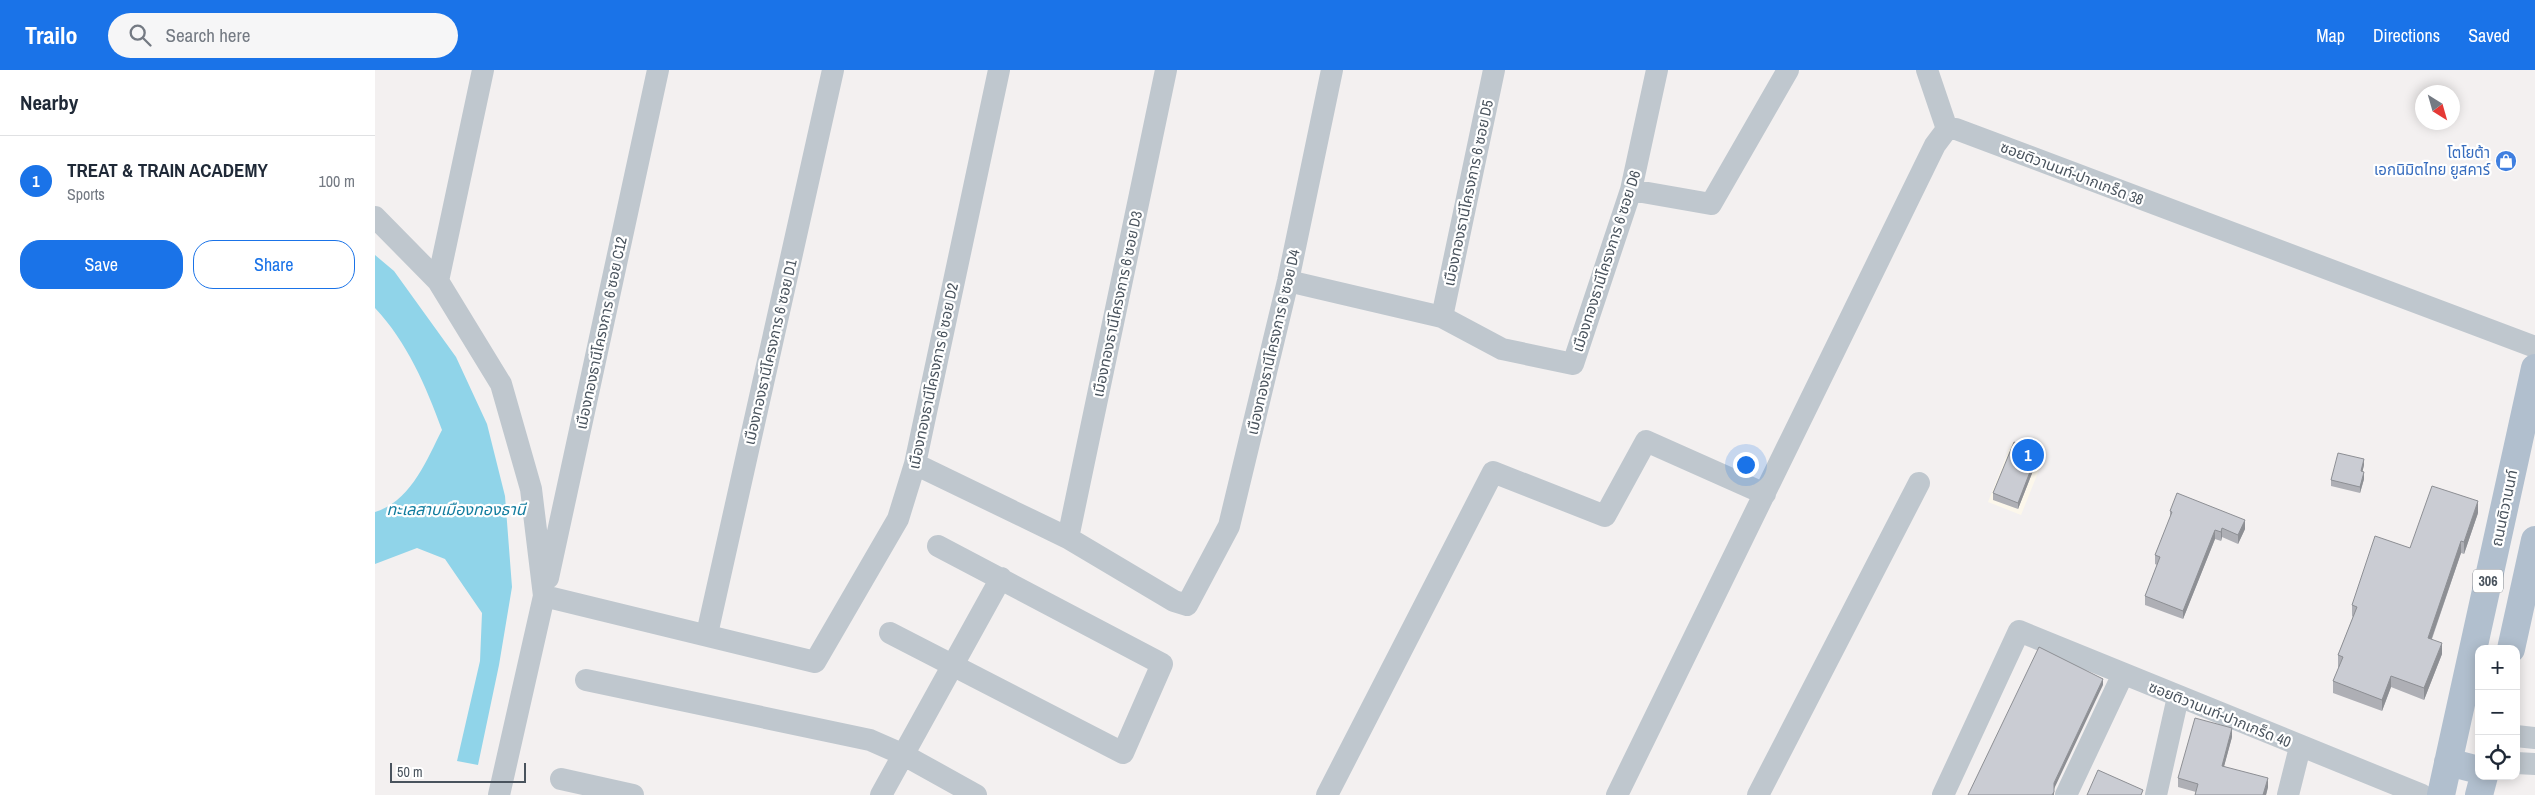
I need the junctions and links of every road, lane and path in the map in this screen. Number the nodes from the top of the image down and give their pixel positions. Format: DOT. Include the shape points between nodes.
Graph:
graph roads {
  1 [pos="483,70"];
  2 [pos="658,70"];
  3 [pos="833,70"];
  4 [pos="999,70"];
  5 [pos="1166,70"];
  6 [pos="1332,70"];
  7 [pos="1494,70"];
  8 [pos="1657,70"];
  9 [pos="1788,70"];
  10 [pos="1927,70"];
  11 [pos="1947,129"];
  12 [pos="1631,190"];
  13 [pos="375,217"];
  14 [pos="438,281"];
  15 [pos="1289,281"];
  16 [pos="1442,317"];
  17 [pos="2535,347"];
  18 [pos="2535,368"];
  19 [pos="915,464"];
  20 [pos="1919,483"];
  21 [pos="1765,494"];
  22 [pos="1068,538"];
  23 [pos="2535,540"];
  24 [pos="939,546"];
  25 [pos="1001,578"];
  26 [pos="544,596"];
  27 [pos="890,633"];
  28 [pos="707,634"];
  29 [pos="2512,645"];
  30 [pos="952,665"];
  31 [pos="2123,674"];
  32 [pos="586,680"];
  33 [pos="2178,696"];
  34 [pos="2520,736"];
  35 [pos="2535,738"];
  36 [pos="2299,747"];
  37 [pos="902,754"];
  38 [pos="2448,762"];
  39 [pos="2520,763"];
  40 [pos="2535,764"];
  41 [pos="2475,769"];
  42 [pos="561,779"];
  43 [pos="2483,780"];
  44 [pos="499,795"];
  45 [pos="633,795"];
  46 [pos="881,795"];
  47 [pos="976,795"];
  48 [pos="1327,795"];
  49 [pos="1617,795"];
  50 [pos="1758,795"];
  51 [pos="1943,795"];
  52 [pos="2066,795"];
  53 [pos="2156,795"];
  54 [pos="2288,795"];
  55 [pos="2422,795"];
  56 [pos="2441,795"];
  57 [pos="2479,795"];
  1 -- 14 [label="street"];
  2 -- 26 [label="street, เมืองทองธานีโครงการ 6 ซอย C12"];
  3 -- 28 [label="street, เมืองทองธานีโครงการ 6 ซอย D1"];
  4 -- 19 [label="street, เมืองทองธานีโครงการ 6 ซอย D2"];
  5 -- 22 [label="street, เมืองทองธานีโครงการ 6 ซอย D3"];
  6 -- 15 [label="street, เมืองทองธานีโครงการ 6 ซอย D4"];
  7 -- 16 [label="street, เมืองทองธานีโครงการ 6 ซอย D5"];
  8 -- 12 [label="street, เมืองทองธานีโครงการ 6 ซอย D6"];
  9 -- 12 [label="street" via="1711,204"];
  10 -- 11 [label="street"];
  11 -- 17 [label="street, ซอยติวานนท์-ปากเกร็ด 38" via="1956,129"];
  11 -- 21 [label="street" via="1935,145"];
  12 -- 16 [label="street, เมืองทองธานีโครงการ 6 ซอย D6" via="1573,364 1502,349"];
  13 -- 14 [label="street"];
  14 -- 26 [label="street" via="501,384 531,488"];
  15 -- 16 [label="street"];
  15 -- 22 [label="street, เมืองทองธานีโครงการ 6 ซอย D4" via="1229,526 1187,605 1174,601"];
  18 -- 38 [label="main road, ถนนติวานนท์ / 306"];
  19 -- 22 [label="street"];
  19 -- 28 [label="street, เมืองทองธานีโครงการ 6 ซอย D2" via="898,519 815,662"];
  20 -- 50 [label="street"];
  21 -- 48 [label="street" via="1645,441 1605,516 1493,472"];
  21 -- 49 [label="street"];
  23 -- 29 [label="main road, 306"];
  24 -- 25 [label="street"];
  25 -- 30 [label="street"];
  25 -- 30 [label="street" via="1162,664 1123,753"];
  26 -- 28 [label="street"];
  26 -- 44 [label="street, เมืองทองธานีโครงการ 6 ซอย C12"];
  27 -- 30 [label="street"];
  30 -- 37 [label="street"];
  31 -- 33 [label="street, ซอยติวานนท์-ปากเกร็ด 40"];
  31 -- 51 [label="street, ซอยติวานนท์-ปากเกร็ด 40" via="2019,630"];
  31 -- 52 [label="street"];
  32 -- 37 [label="street" via="870,740"];
  33 -- 36 [label="street, ซอยติวานนท์-ปากเกร็ด 40"];
  33 -- 53 [label="street"];
  34 -- 35 [label="street"];
  36 -- 54 [label="street"];
  36 -- 55 [label="street, ซอยติวานนท์-ปากเกร็ด 40"];
  37 -- 46 [label="street"];
  37 -- 47 [label="street"];
  38 -- 41 [label="main road"];
  38 -- 56 [label="main road, ถนนติวานนท์ / 306"];
  39 -- 40 [label="street"];
  42 -- 45 [label="street"];
  43 -- 57 [label="main road"];
}
